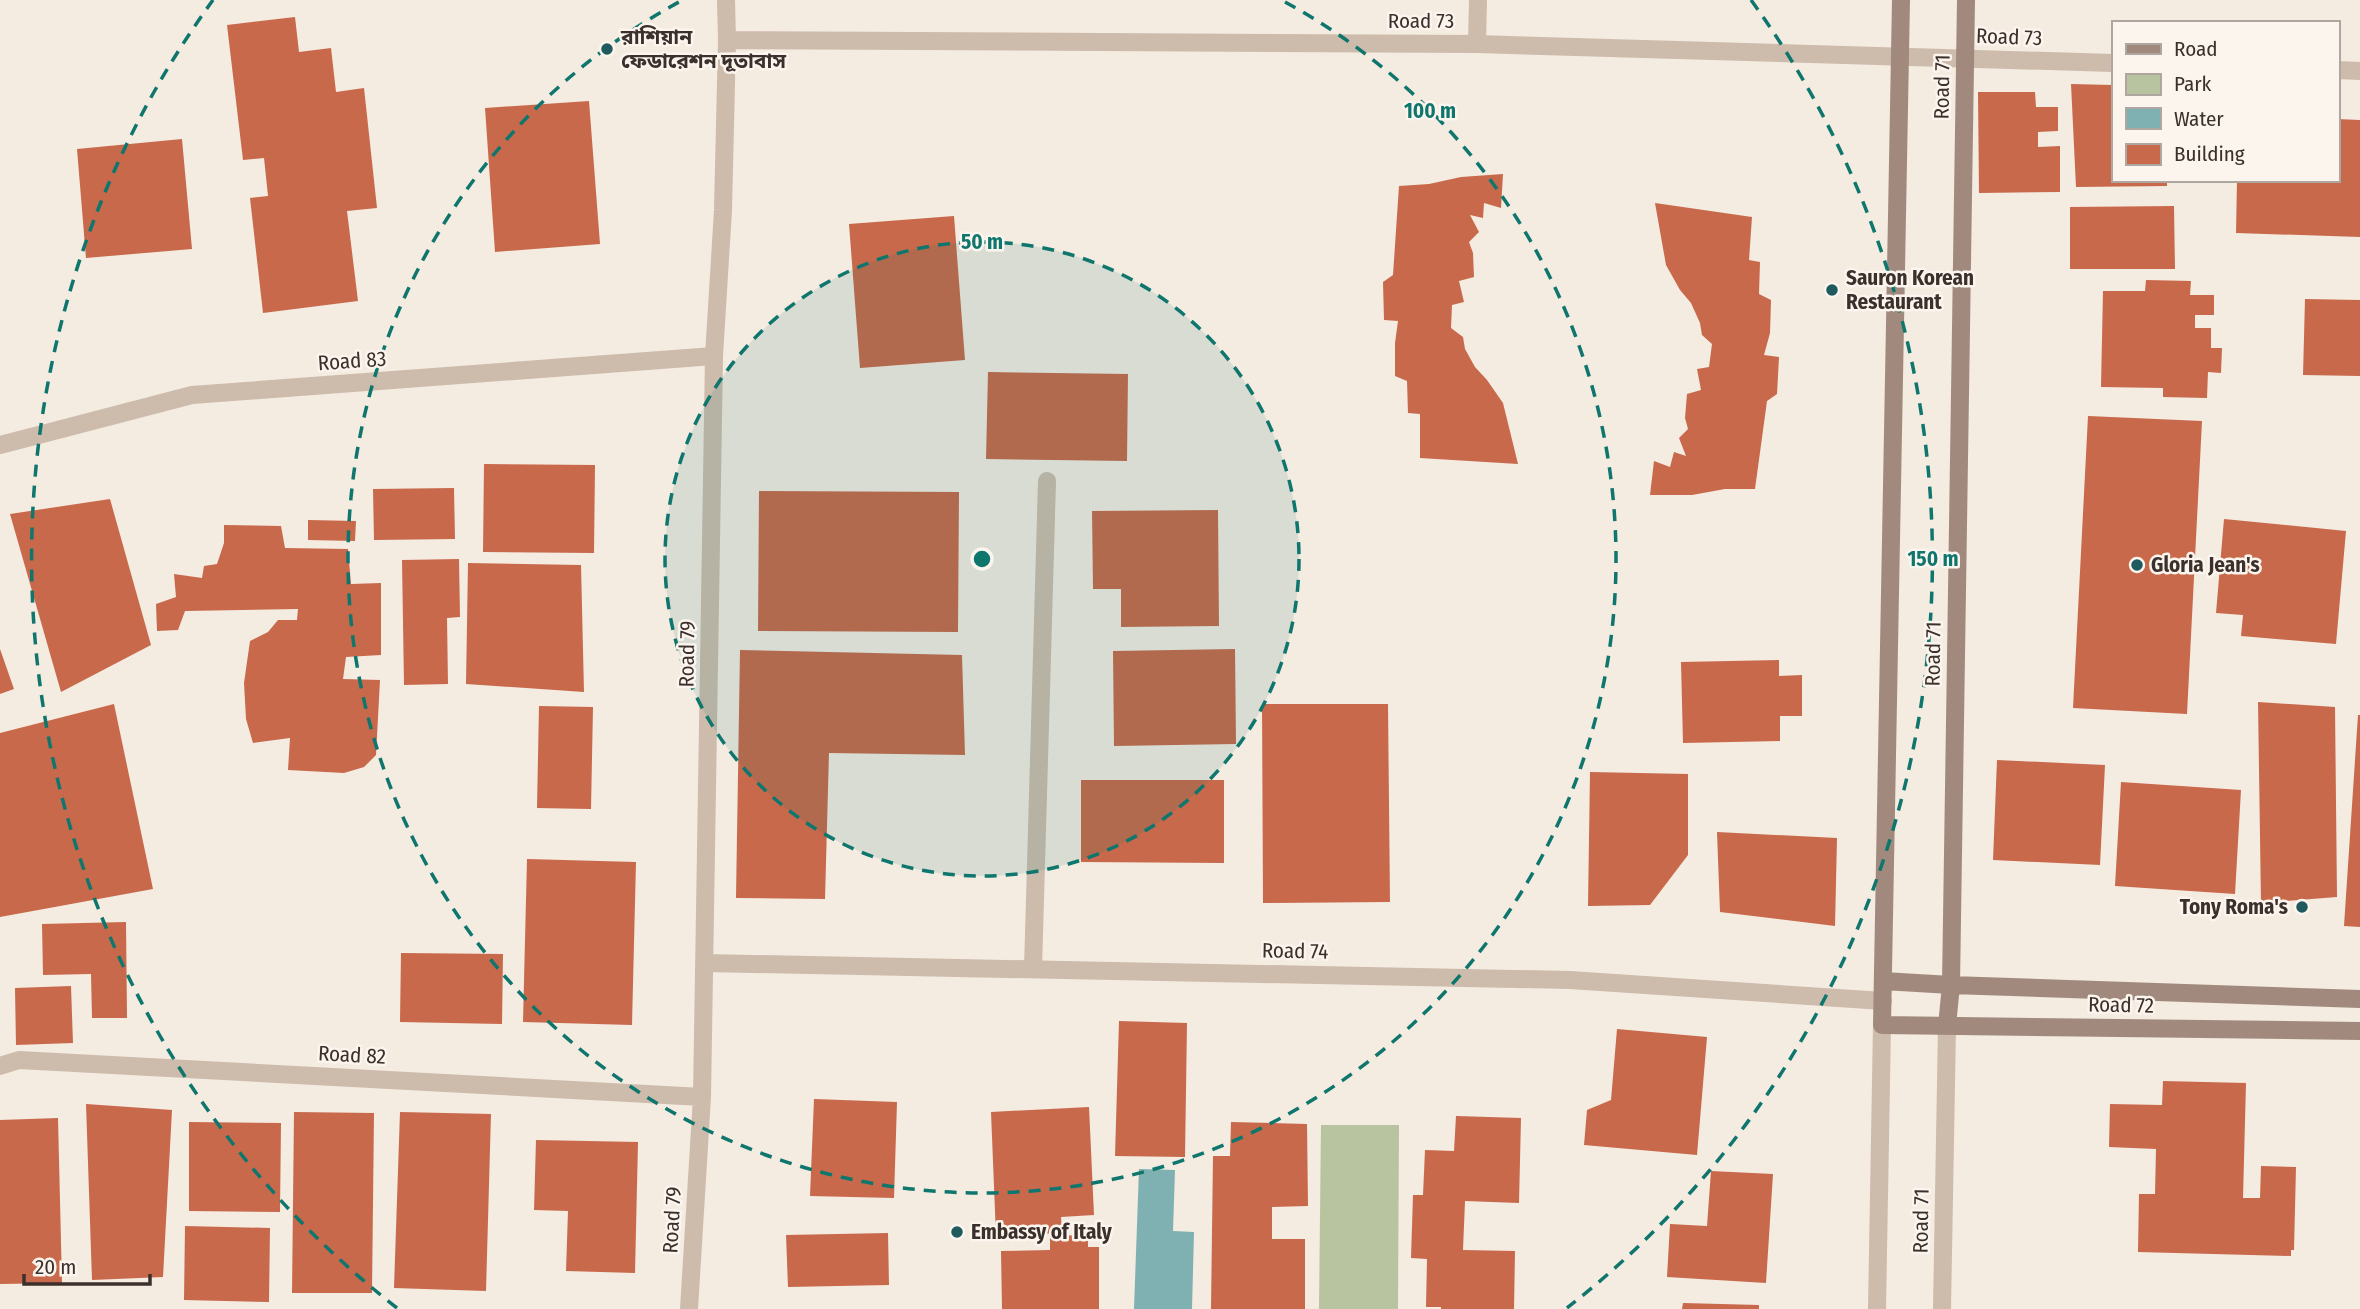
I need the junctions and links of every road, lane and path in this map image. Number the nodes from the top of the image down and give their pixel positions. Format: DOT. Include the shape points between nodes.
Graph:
graph roads {
  1 [pos="726,0"];
  2 [pos="1478,0"];
  3 [pos="1901,0"];
  4 [pos="1966,0"];
  5 [pos="727,40"];
  6 [pos="1477,44"];
  7 [pos="1899,58"];
  8 [pos="1965,59"];
  9 [pos="2112,63"];
  10 [pos="2339,70"];
  11 [pos="2360,71"];
  12 [pos="714,356"];
  13 [pos="0,445"];
  14 [pos="1047,481"];
  15 [pos="705,963"];
  16 [pos="1033,969"];
  17 [pos="1883,981"];
  18 [pos="1951,985"];
  19 [pos="2360,999"];
  20 [pos="1883,1001"];
  21 [pos="1882,1025"];
  22 [pos="1947,1026"];
  23 [pos="2360,1031"];
  24 [pos="0,1066"];
  25 [pos="702,1097"];
  26 [pos="689,1309"];
  27 [pos="1877,1309"];
  28 [pos="1942,1309"];
  1 -- 5 [label="street, Road 79"];
  2 -- 6 [label="street"];
  3 -- 7 [label="street, Road 71"];
  4 -- 8 [label="street, Road 71"];
  5 -- 6 [label="street, Road 73"];
  5 -- 12 [label="street, Road 79"];
  6 -- 7 [label="street, Road 73"];
  7 -- 8 [label="street, Road 73"];
  7 -- 17 [label="street, Road 71"];
  8 -- 9 [label="street, Road 73"];
  8 -- 18 [label="street, Road 71"];
  10 -- 11 [label="street"];
  12 -- 13 [label="street, Road 83" via="192,395"];
  12 -- 15 [label="street, Road 79"];
  14 -- 16 [label="street"];
  15 -- 16 [label="street, Road 74"];
  15 -- 25 [label="street, Road 79"];
  16 -- 20 [label="street, Road 74" via="1570,980"];
  17 -- 18 [label="street, Road 72"];
  17 -- 20 [label="street, Road 71"];
  18 -- 19 [label="street, Road 72"];
  18 -- 22 [label="street, Road 71"];
  20 -- 21 [label="street, Road 71"];
  21 -- 22 [label="street, Road 72"];
  21 -- 27 [label="street, Road 71"];
  22 -- 23 [label="street, Road 72"];
  22 -- 28 [label="street, Road 71"];
  24 -- 25 [label="street, Road 82" via="19,1060"];
  25 -- 26 [label="street, Road 79"];
}
